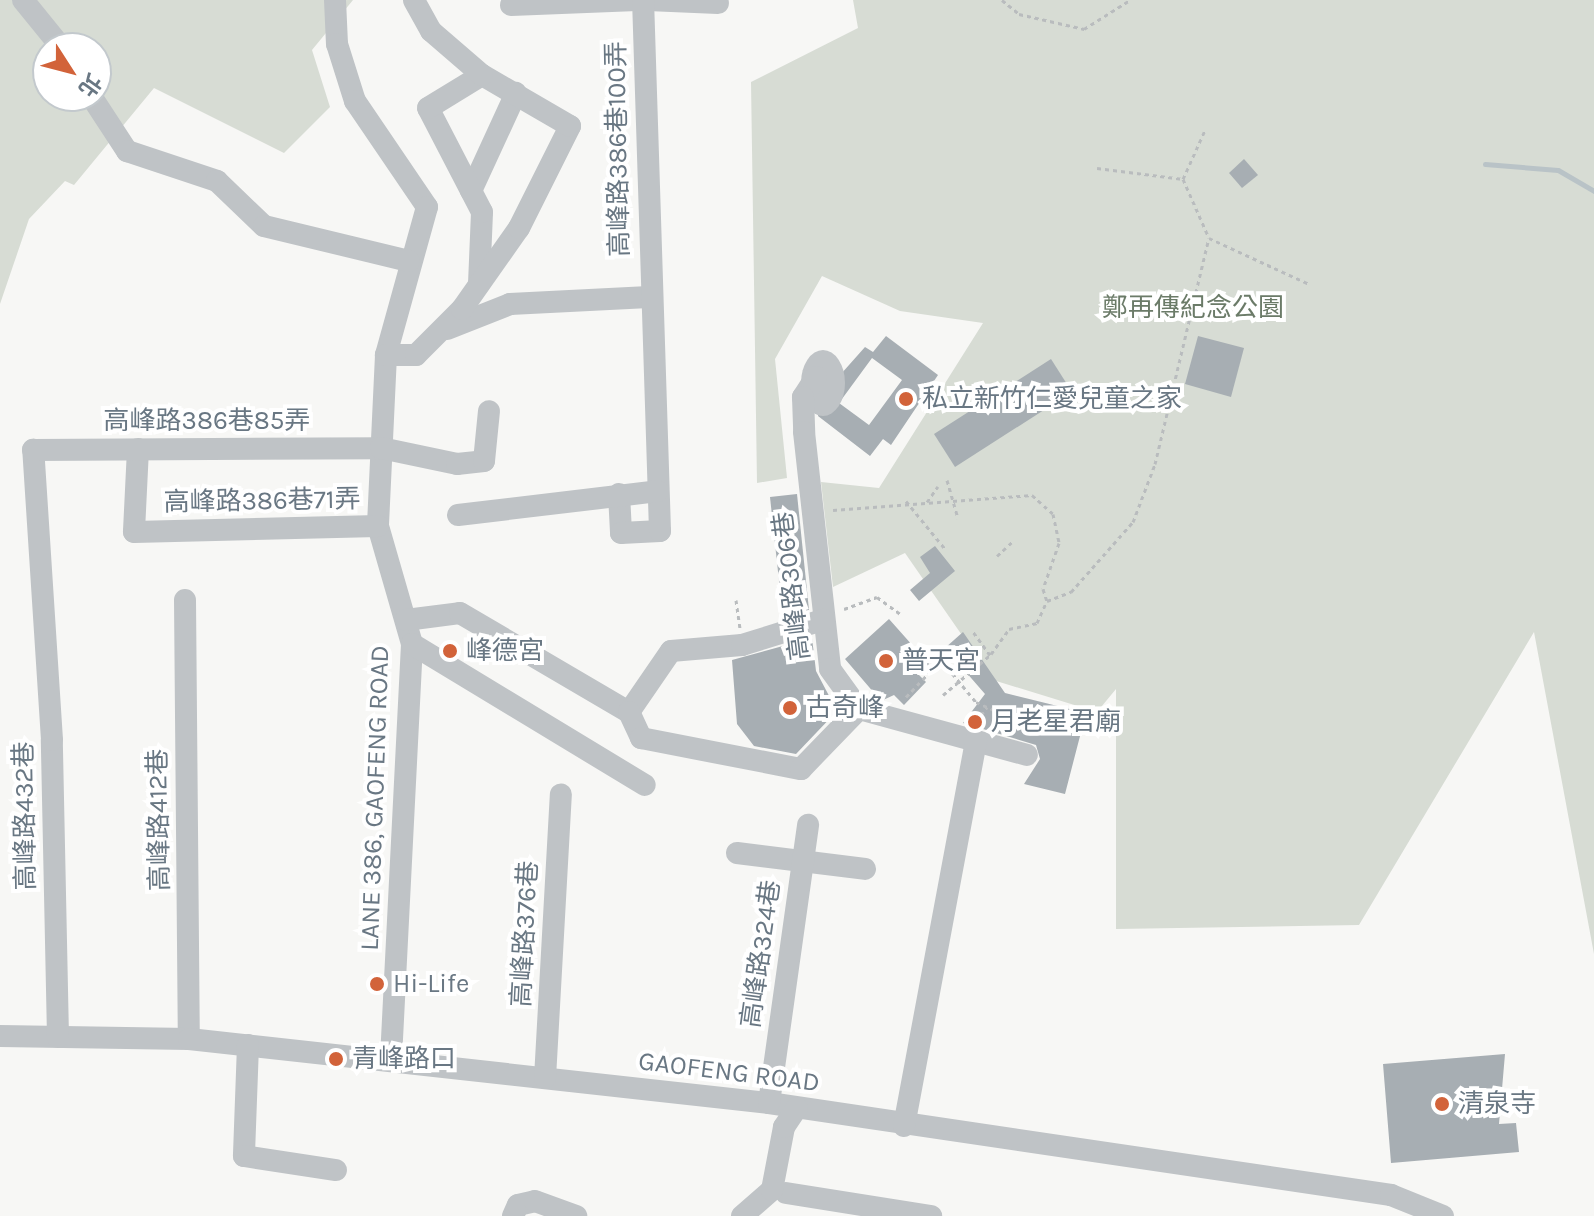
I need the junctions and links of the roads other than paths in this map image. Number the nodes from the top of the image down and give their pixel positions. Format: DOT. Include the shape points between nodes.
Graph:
graph roads {
  1 [pos="23,0"];
  2 [pos="335,0"];
  3 [pos="414,0"];
  4 [pos="642,0"];
  5 [pos="718,3"];
  6 [pos="511,5"];
  7 [pos="49,32"];
  8 [pos="482,75"];
  9 [pos="516,93"];
  10 [pos="101,112"];
  11 [pos="471,191"];
  12 [pos="409,261"];
  13 [pos="479,285"];
  14 [pos="649,297"];
  15 [pos="438,333"];
  16 [pos="386,355"];
  17 [pos="829,371"];
  18 [pos="489,411"];
  19 [pos="381,448"];
  20 [pos="138,449"];
  21 [pos="33,450"];
  22 [pos="658,491"];
  23 [pos="619,494"];
  24 [pos="458,515"];
  25 [pos="378,526"];
  26 [pos="185,600"];
  27 [pos="406,620"];
  28 [pos="823,620"];
  29 [pos="412,644"];
  30 [pos="859,709"];
  31 [pos="629,712"];
  32 [pos="976,741"];
  33 [pos="1027,755"];
  34 [pos="645,785"];
  35 [pos="561,794"];
  36 [pos="808,825"];
  37 [pos="737,853"];
  38 [pos="803,861"];
  39 [pos="865,869"];
  40 [pos="0,1037"];
  41 [pos="58,1037"];
  42 [pos="189,1039"];
  43 [pos="248,1045"];
  44 [pos="391,1058"];
  45 [pos="545,1078"];
  46 [pos="769,1103"];
  47 [pos="797,1108"];
  48 [pos="904,1126"];
  49 [pos="336,1170"];
  50 [pos="786,1193"];
  51 [pos="513,1216"];
  52 [pos="576,1216"];
  53 [pos="742,1216"];
  54 [pos="761,1216"];
  55 [pos="931,1216"];
  56 [pos="1443,1216"];
  1 -- 7 [label="street"];
  2 -- 12 [label="street, LANE 386, GAOFENG ROAD" via="337,44 355,101 427,207"];
  3 -- 8 [label="street, 高峰路386巷100弄" via="431,31"];
  4 -- 5 [label="street"];
  4 -- 6 [label="street"];
  4 -- 14 [label="street, 高峰路386巷100弄"];
  8 -- 9 [label="street, 高峰路386巷100弄"];
  8 -- 11 [label="street" via="428,108"];
  9 -- 11 [label="street"];
  9 -- 13 [label="street, 高峰路386巷100弄" via="570,126 519,228"];
  10 -- 12 [label="street" via="127,151 217,181 264,226"];
  11 -- 13 [label="street" via="482,212"];
  12 -- 16 [label="street, LANE 386, GAOFENG ROAD"];
  13 -- 15 [label="street, 高峰路386巷100弄"];
  14 -- 15 [label="street, 高峰路386巷100弄" via="510,304"];
  14 -- 22 [label="street, 高峰路386巷100弄"];
  15 -- 16 [label="street, 高峰路386巷100弄" via="416,355"];
  16 -- 19 [label="street, LANE 386, GAOFENG ROAD"];
  17 -- 28 [label="street, 高峰路306巷" via="803,397"];
  18 -- 19 [label="street, 高峰路386巷85弄" via="484,461 457,464"];
  19 -- 20 [label="street, 高峰路386巷85弄"];
  19 -- 25 [label="street, LANE 386, GAOFENG ROAD"];
  20 -- 21 [label="street, 高峰路386巷85弄"];
  20 -- 25 [label="street, 高峰路386巷71弄" via="134,532"];
  21 -- 41 [label="street, 高峰路432巷" via="52,740"];
  22 -- 23 [label="street"];
  22 -- 23 [label="street, 高峰路386巷100弄" via="660,531 621,533"];
  23 -- 24 [label="street"];
  25 -- 27 [label="street, LANE 386, GAOFENG ROAD"];
  26 -- 42 [label="street, 高峰路412巷"];
  27 -- 29 [label="street, LANE 386, GAOFENG ROAD"];
  27 -- 31 [label="street" via="460,613"];
  28 -- 30 [label="street, 高峰路306巷" via="830,669"];
  28 -- 31 [label="street" via="742,645 671,651"];
  29 -- 34 [label="street"];
  29 -- 44 [label="street, LANE 386, GAOFENG ROAD"];
  30 -- 31 [label="street" via="801,769 641,738"];
  30 -- 32 [label="street"];
  32 -- 33 [label="street"];
  32 -- 48 [label="street"];
  35 -- 45 [label="street, 高峰路376巷"];
  36 -- 38 [label="street, 高峰路324巷"];
  37 -- 38 [label="street, 高峰路324巷"];
  38 -- 39 [label="street, 高峰路324巷"];
  38 -- 46 [label="street, 高峰路324巷"];
  40 -- 41 [label="street, GAOFENG ROAD"];
  41 -- 42 [label="street, GAOFENG ROAD"];
  42 -- 43 [label="street, GAOFENG ROAD"];
  43 -- 44 [label="street, GAOFENG ROAD"];
  43 -- 49 [label="street" via="244,1156"];
  44 -- 45 [label="street, GAOFENG ROAD"];
  45 -- 46 [label="street, GAOFENG ROAD"];
  46 -- 47 [label="street, GAOFENG ROAD"];
  47 -- 48 [label="street, GAOFENG ROAD"];
  47 -- 50 [label="street"];
  47 -- 53 [label="street" via="784,1127 772,1190"];
  48 -- 56 [label="street, GAOFENG ROAD" via="1391,1195"];
  50 -- 54 [label="street"];
  50 -- 55 [label="street"];
  51 -- 52 [label="street" via="518,1205 535,1201"];
}
